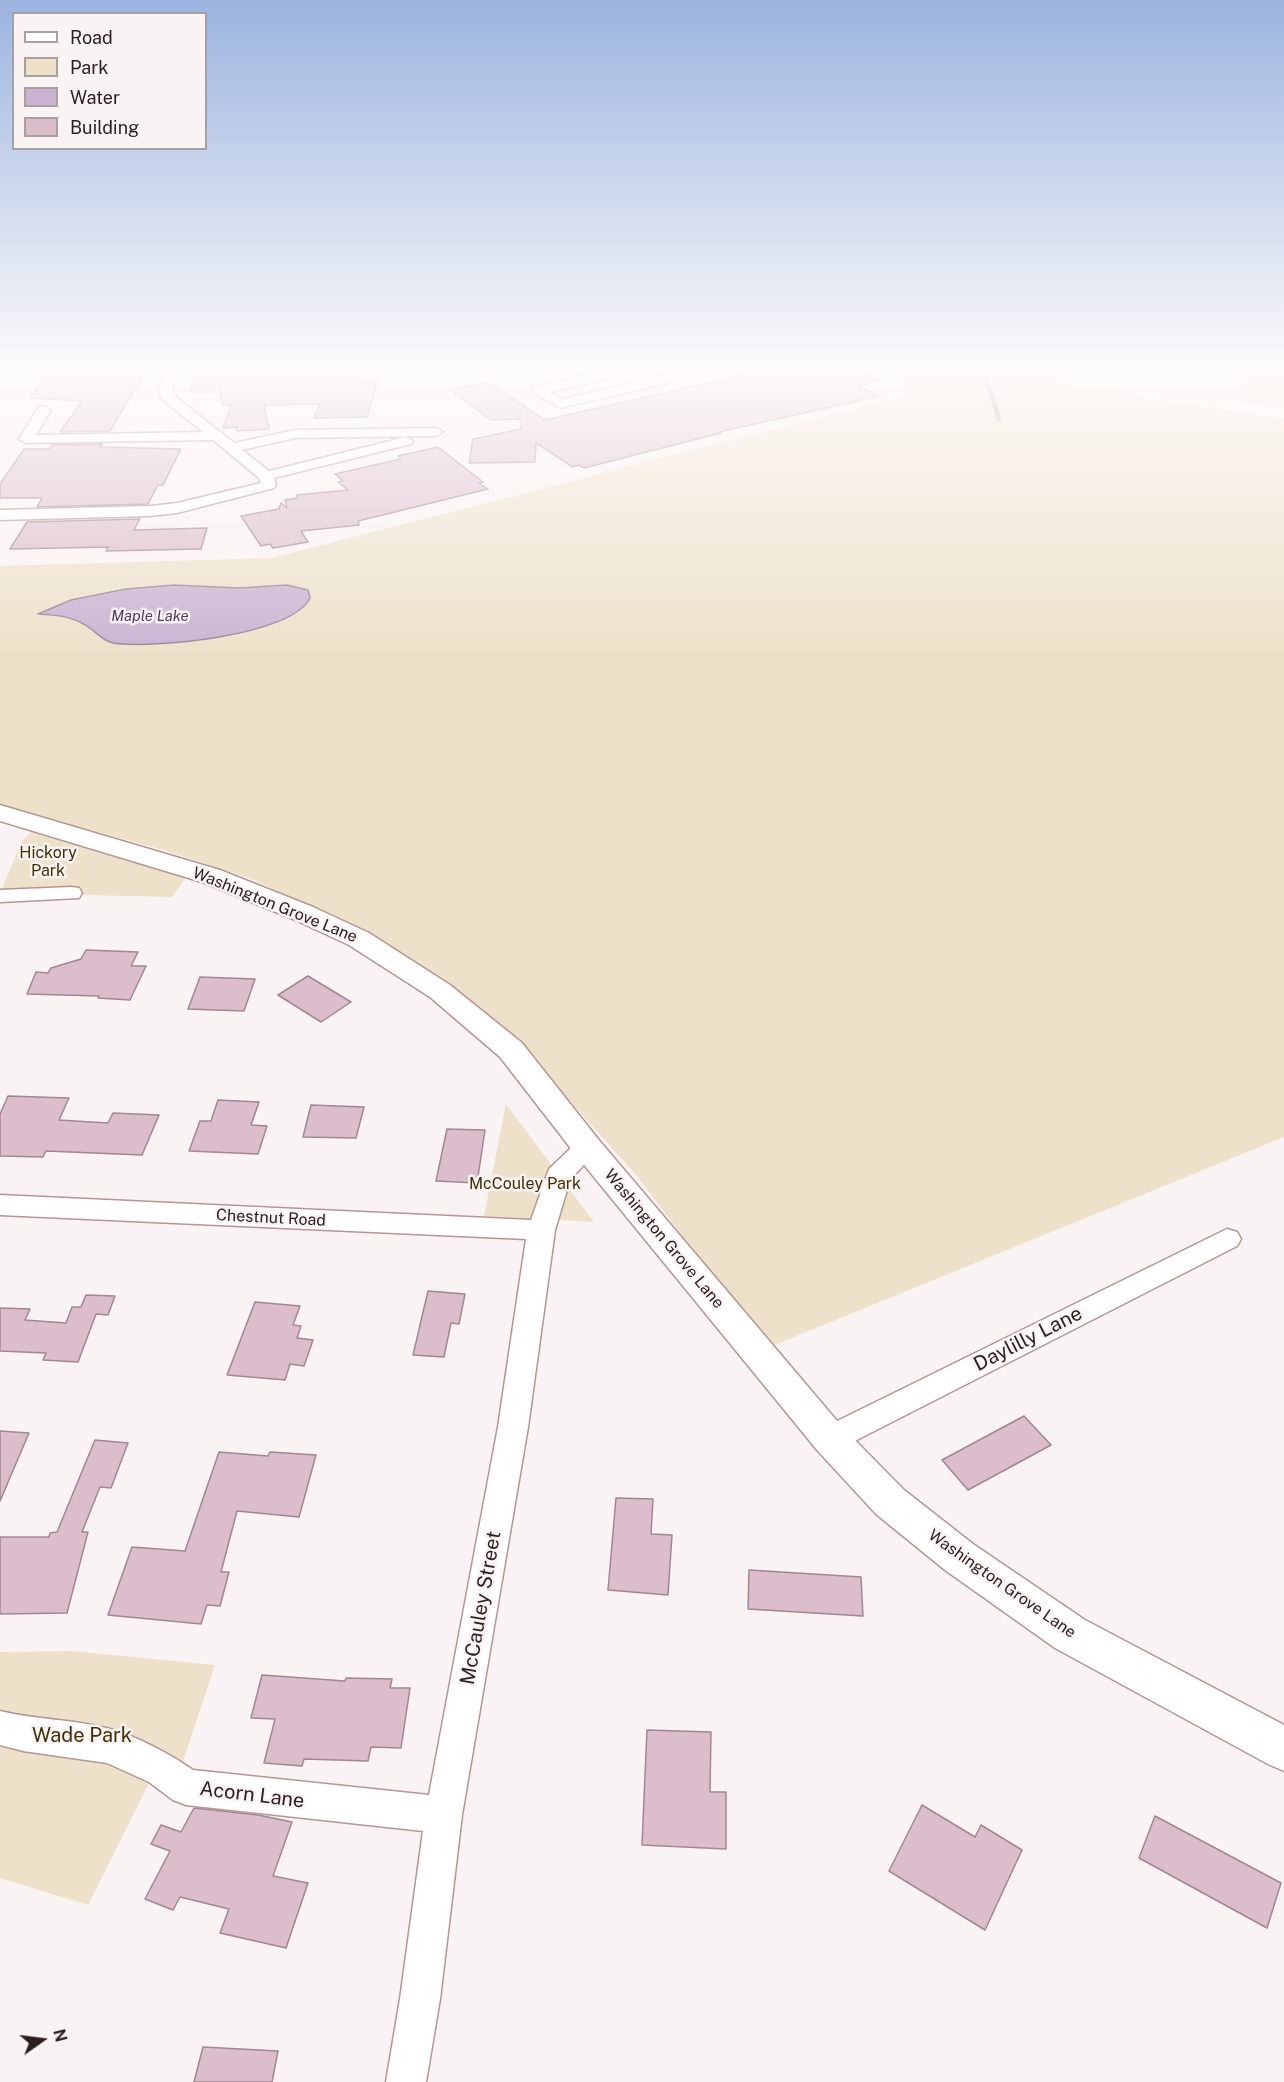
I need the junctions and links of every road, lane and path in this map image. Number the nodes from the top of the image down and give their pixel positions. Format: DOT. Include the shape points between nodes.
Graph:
graph roads {
  1 [pos="250,463"];
  2 [pos="325,463"];
  3 [pos="268,479"];
  4 [pos="0,515"];
  5 [pos="0,813"];
  6 [pos="71,893"];
  7 [pos="0,896"];
  8 [pos="587,1147"];
  9 [pos="0,1205"];
  10 [pos="541,1230"];
  11 [pos="1227,1239"];
  12 [pos="830,1439"];
  13 [pos="0,1728"];
  14 [pos="1280,1742"];
  15 [pos="444,1815"];
  16 [pos="406,2082"];
  1 -- 3 [label="street"];
  2 -- 3 [label="street"];
  3 -- 4 [label="street" via="263,488 177,508"];
  5 -- 8 [label="street, Washington Grove Lane" via="211,876 359,939 440,991 511,1050"];
  6 -- 7 [label="street"];
  8 -- 10 [label="street, McCauley Street" via="558,1176"];
  8 -- 12 [label="street, Washington Grove Lane"];
  9 -- 10 [label="street, Chestnut Road"];
  10 -- 15 [label="street, McCauley Street" via="513,1427"];
  11 -- 12 [label="street, Daylilly Lane"];
  12 -- 14 [label="street, Washington Grove Lane" via="890,1502 959,1557 1070,1634"];
  13 -- 15 [label="street, Acorn Lane" via="110,1746 162,1770 186,1787"];
  15 -- 16 [label="street, McCauley Street"];
}
